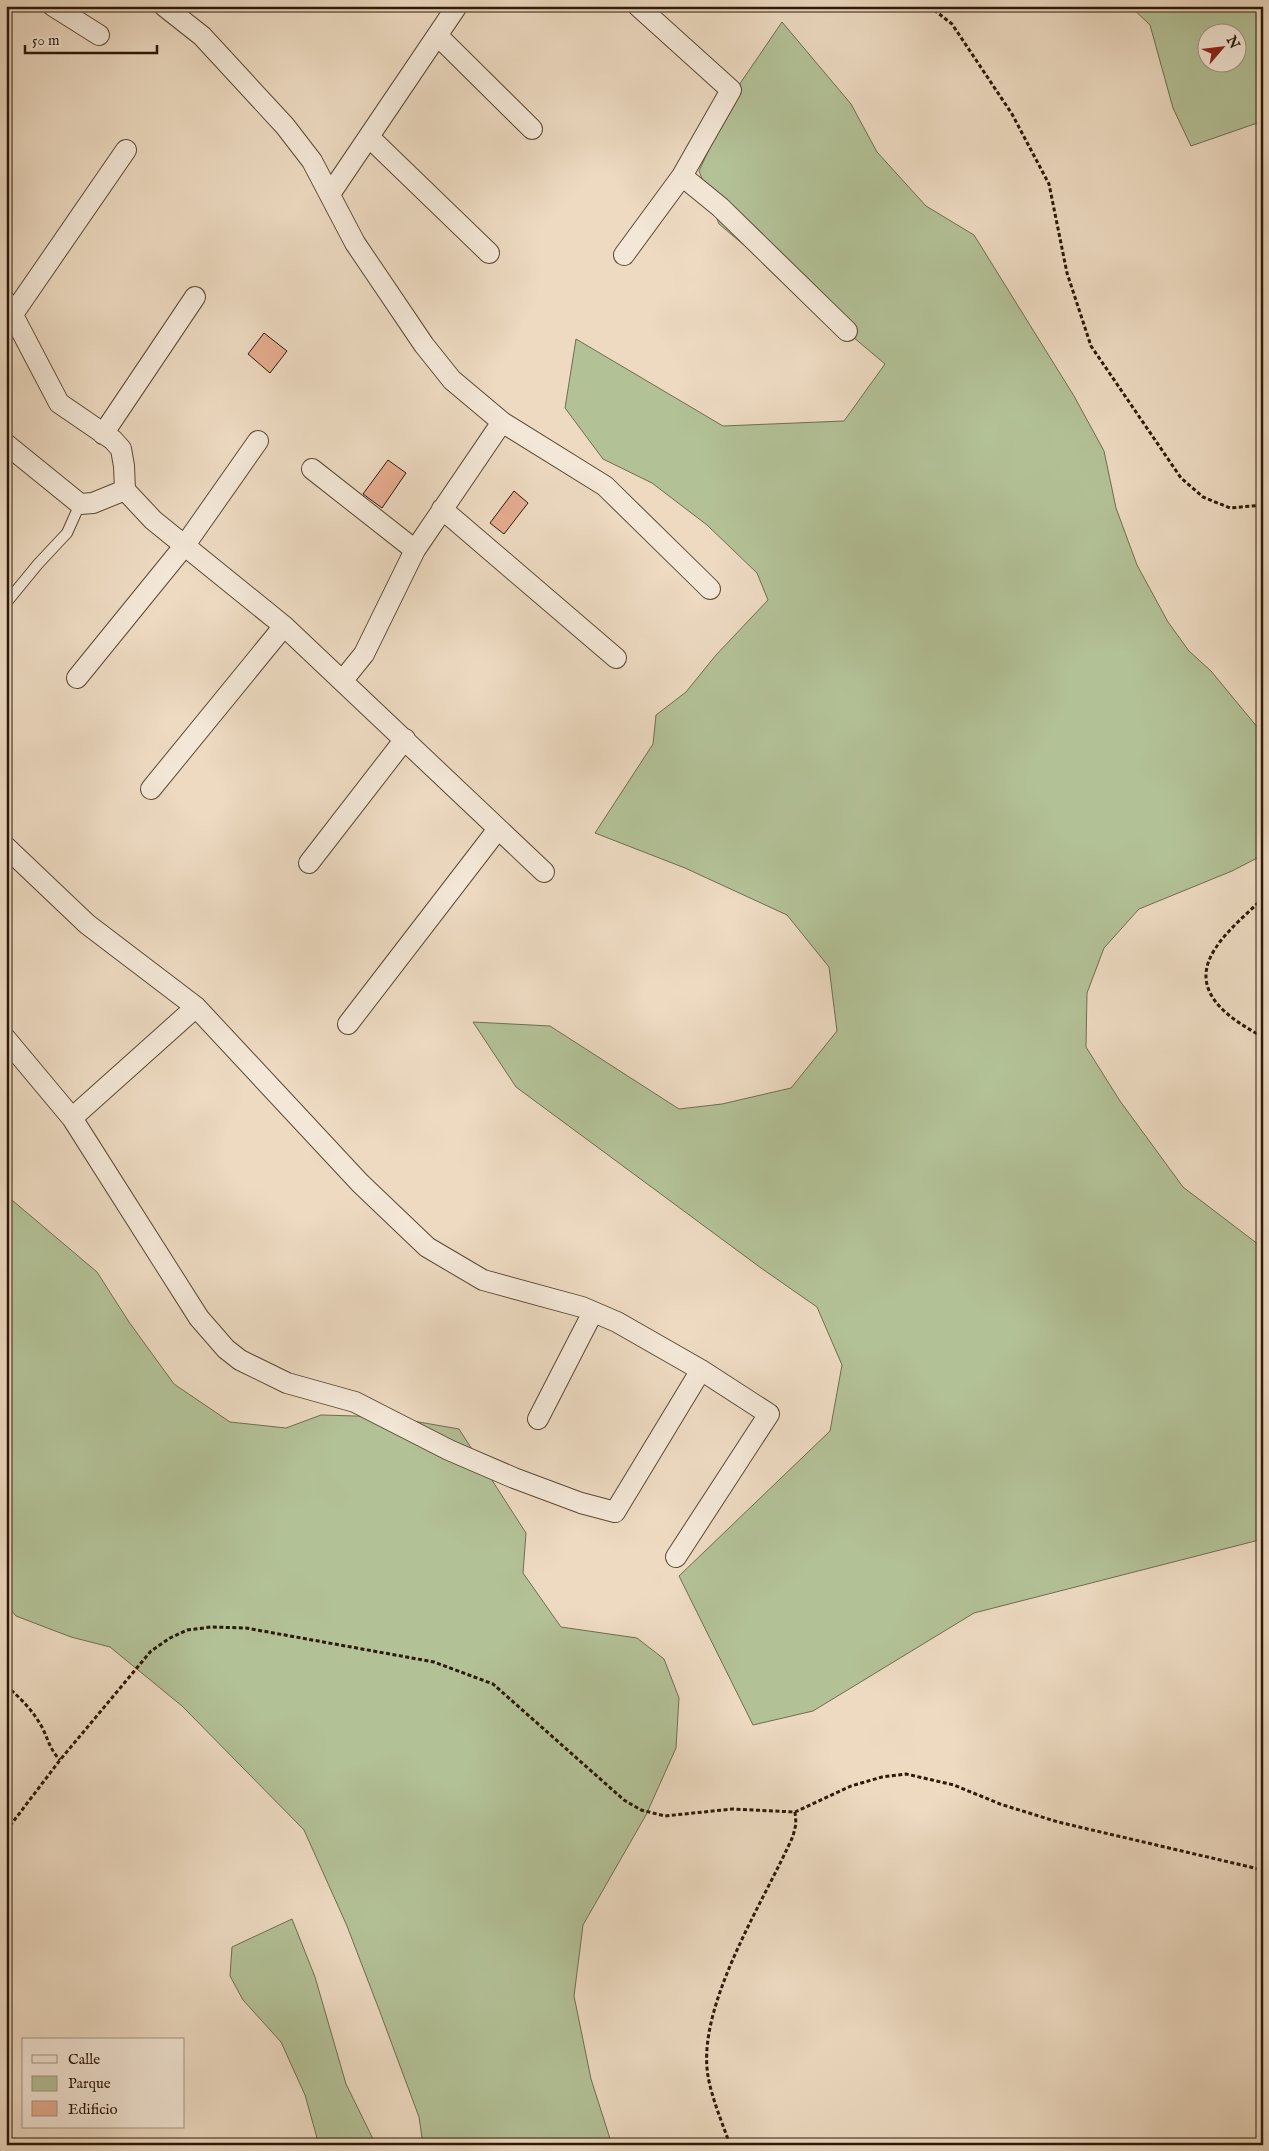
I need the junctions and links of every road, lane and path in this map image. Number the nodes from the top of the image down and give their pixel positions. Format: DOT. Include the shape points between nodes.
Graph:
graph roads {
  1 [pos="53,6"];
  2 [pos="164,6"];
  3 [pos="457,6"];
  4 [pos="638,6"];
  5 [pos="929,6"];
  6 [pos="99,35"];
  7 [pos="438,36"];
  8 [pos="532,129"];
  9 [pos="370,137"];
  10 [pos="126,150"];
  11 [pos="682,176"];
  12 [pos="330,194"];
  13 [pos="489,253"];
  14 [pos="624,255"];
  15 [pos="194,297"];
  16 [pos="10,308"];
  17 [pos="847,331"];
  18 [pos="502,422"];
  19 [pos="103,434"];
  20 [pos="258,441"];
  21 [pos="6,444"];
  22 [pos="312,469"];
  23 [pos="125,490"];
  24 [pos="80,504"];
  25 [pos="1263,505"];
  26 [pos="442,509"];
  27 [pos="185,545"];
  28 [pos="414,550"];
  29 [pos="710,589"];
  30 [pos="6,603"];
  31 [pos="284,626"];
  32 [pos="616,658"];
  33 [pos="77,678"];
  34 [pos="343,680"];
  35 [pos="405,739"];
  36 [pos="151,789"];
  37 [pos="498,829"];
  38 [pos="6,847"];
  39 [pos="309,863"];
  40 [pos="544,872"];
  41 [pos="1263,898"];
  42 [pos="196,1007"];
  43 [pos="348,1024"];
  44 [pos="1263,1037"];
  45 [pos="6,1039"];
  46 [pos="72,1118"];
  47 [pos="593,1312"];
  48 [pos="701,1370"];
  49 [pos="538,1419"];
  50 [pos="676,1557"];
  51 [pos="6,1686"];
  52 [pos="60,1760"];
  53 [pos="795,1812"];
  54 [pos="6,1831"];
  55 [pos="1263,1870"];
  56 [pos="730,2145"];
  1 -- 6 [label="street"];
  2 -- 12 [label="street" via="202,36 285,126 312,162"];
  3 -- 7 [label="street"];
  4 -- 11 [label="street" via="731,90"];
  5 -- 25 [label="path" via="952,24 1012,114 1049,184 1067,273 1091,346 1181,478 1204,497 1230,508"];
  7 -- 8 [label="street"];
  7 -- 9 [label="street"];
  9 -- 12 [label="street"];
  9 -- 13 [label="street"];
  10 -- 16 [label="street"];
  11 -- 14 [label="street"];
  11 -- 17 [label="street" via="720,207"];
  12 -- 18 [label="street" via="356,242 424,345 452,380"];
  15 -- 19 [label="street"];
  16 -- 19 [label="street" via="59,404"];
  18 -- 26 [label="street"];
  18 -- 29 [label="street" via="605,486"];
  19 -- 23 [label="street" via="121,449"];
  20 -- 27 [label="street"];
  21 -- 24 [label="street"];
  22 -- 28 [label="street"];
  23 -- 24 [label="street" via="93,503"];
  23 -- 27 [label="street" via="153,520"];
  24 -- 30 [label="lane" via="67,533"];
  26 -- 28 [label="street"];
  26 -- 32 [label="street"];
  27 -- 31 [label="street"];
  27 -- 33 [label="street"];
  28 -- 34 [label="street" via="364,654"];
  31 -- 34 [label="street"];
  31 -- 36 [label="street"];
  34 -- 35 [label="street"];
  35 -- 37 [label="street"];
  35 -- 39 [label="street"];
  37 -- 40 [label="street"];
  37 -- 43 [label="street"];
  38 -- 42 [label="street" via="87,924"];
  41 -- 44 [label="path" via="1214,950 1207,976 1211,996 1221,1010"];
  42 -- 46 [label="street"];
  42 -- 47 [label="street" via="360,1182 428,1247 483,1280"];
  45 -- 46 [label="street"];
  46 -- 48 [label="street" via="199,1318 226,1349 271,1377 355,1402 449,1450 514,1478 580,1503 615,1512"];
  47 -- 48 [label="street" via="617,1322"];
  47 -- 49 [label="street"];
  48 -- 50 [label="street" via="769,1414"];
  51 -- 52 [label="path" via="29,1708"];
  52 -- 53 [label="path" via="152,1651 187,1630 246,1628 434,1662 493,1684 624,1800 641,1810 665,1816 732,1809"];
  52 -- 54 [label="path"];
  53 -- 55 [label="path" via="851,1786 906,1774 954,1785 1058,1822"];
  53 -- 56 [label="path" via="793,1836 716,2002 707,2041 708,2075"];
}
